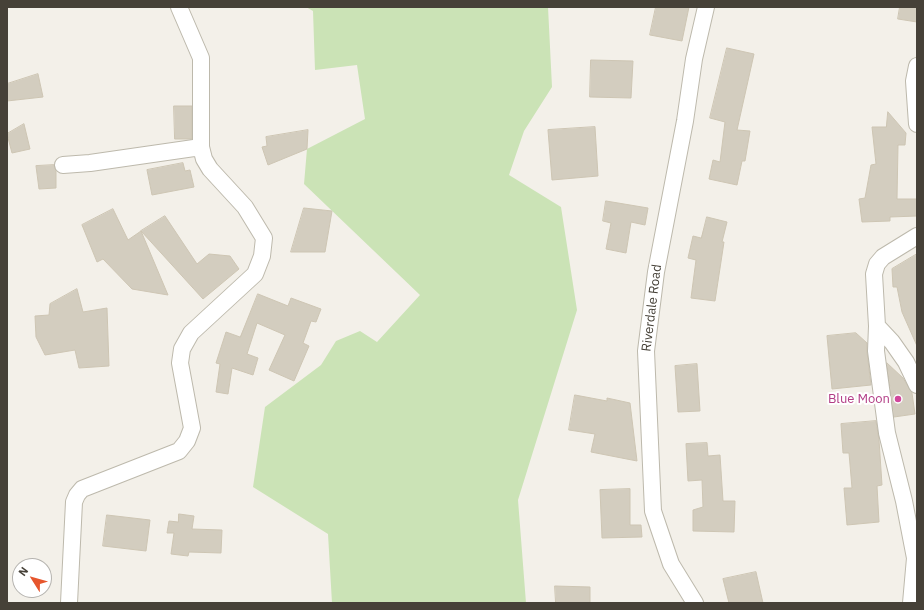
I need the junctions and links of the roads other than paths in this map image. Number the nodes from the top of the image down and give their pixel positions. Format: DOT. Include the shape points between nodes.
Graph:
graph roads {
  1 [pos="180,7"];
  2 [pos="706,7"];
  3 [pos="917,66"];
  4 [pos="917,124"];
  5 [pos="201,147"];
  6 [pos="63,165"];
  7 [pos="917,236"];
  8 [pos="877,326"];
  9 [pos="917,386"];
  10 [pos="69,603"];
  11 [pos="695,603"];
  12 [pos="912,603"];
  1 -- 5 [label="street" via="201,58"];
  2 -- 11 [label="street, Riverdale Road" via="694,59 685,121 656,272 646,351 653,511 671,564"];
  3 -- 4 [label="street" via="914,81"];
  5 -- 6 [label="street"];
  5 -- 10 [label="street" via="210,169 245,207 264,238 262,256 255,274 191,333 182,349 180,363 192,428 187,441 179,451 82,489 77,495 74,502"];
  7 -- 8 [label="street" via="883,257 877,264 874,274"];
  8 -- 9 [label="street" via="906,362"];
  8 -- 12 [label="street" via="876,351 887,433 915,558"];
}
